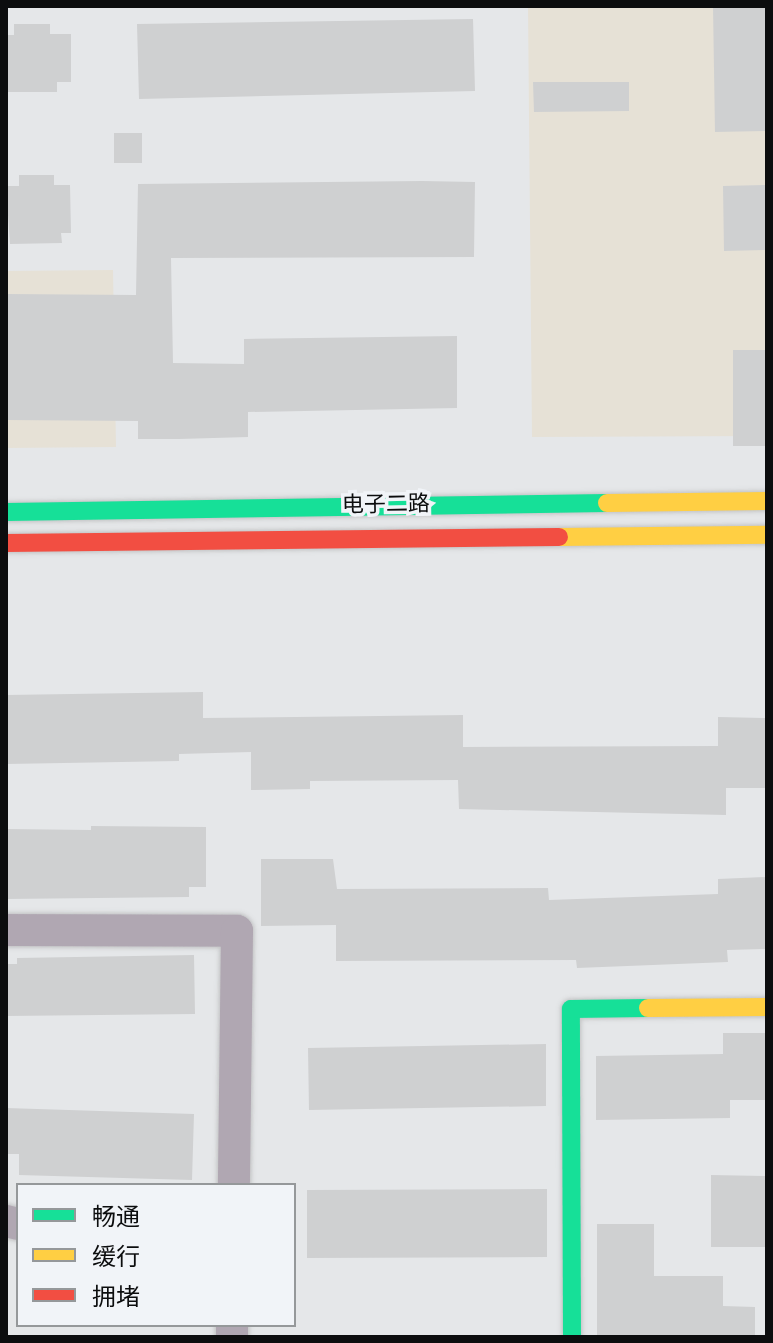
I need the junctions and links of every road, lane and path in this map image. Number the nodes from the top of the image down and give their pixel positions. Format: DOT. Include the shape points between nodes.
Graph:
graph roads {
  1 [pos="767,501"];
  2 [pos="6,512"];
  3 [pos="767,535"];
  4 [pos="6,543"];
  5 [pos="6,930"];
  6 [pos="767,1007"];
  7 [pos="234,1183"];
  8 [pos="572,1337"];
  1 -- 2 [label="main road, 电子二路"];
  3 -- 4 [label="main road, 电子二路"];
  5 -- 7 [label="street" via="237,931"];
  6 -- 8 [label="main road" via="571,1009"];
}
